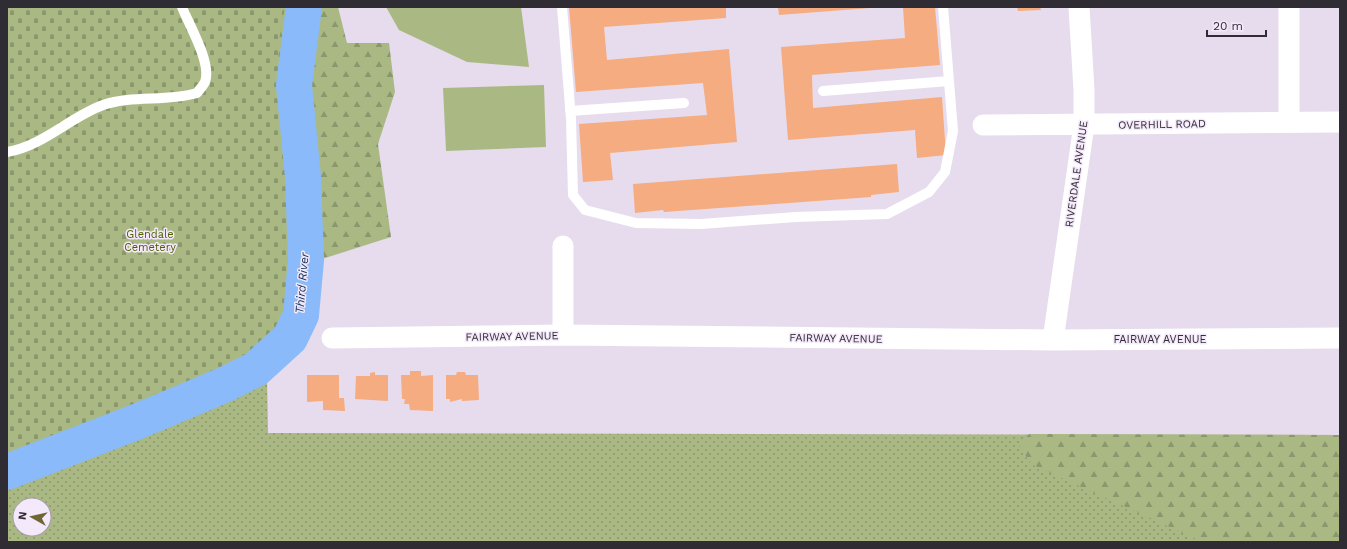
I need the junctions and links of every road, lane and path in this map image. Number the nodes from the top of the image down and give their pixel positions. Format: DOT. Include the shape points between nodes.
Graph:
graph roads {
  1 [pos="182,7"];
  2 [pos="562,7"];
  3 [pos="942,7"];
  4 [pos="1079,7"];
  5 [pos="1289,7"];
  6 [pos="949,81"];
  7 [pos="823,91"];
  8 [pos="684,103"];
  9 [pos="570,111"];
  10 [pos="1289,122"];
  11 [pos="1340,122"];
  12 [pos="983,125"];
  13 [pos="1084,125"];
  14 [pos="7,152"];
  15 [pos="563,246"];
  16 [pos="563,335"];
  17 [pos="332,338"];
  18 [pos="1340,338"];
  19 [pos="1053,340"];
  1 -- 14 [label="lane" via="200,47 206,69 205,82 198,93 105,105 82,114 37,142"];
  2 -- 9 [label="lane"];
  3 -- 6 [label="lane"];
  4 -- 13 [label="street, RIVERDALE AVENUE"];
  5 -- 10 [label="street"];
  6 -- 7 [label="lane"];
  6 -- 9 [label="lane" via="953,131 945,172 929,192 887,214 701,224 636,223 585,210 573,195"];
  8 -- 9 [label="lane"];
  10 -- 11 [label="street, OVERHILL ROAD"];
  10 -- 13 [label="street, OVERHILL ROAD"];
  12 -- 13 [label="street, OVERHILL ROAD"];
  13 -- 19 [label="street, RIVERDALE AVENUE"];
  15 -- 16 [label="street"];
  16 -- 17 [label="street, FAIRWAY AVENUE"];
  16 -- 19 [label="street, FAIRWAY AVENUE"];
  18 -- 19 [label="street, FAIRWAY AVENUE"];
}
